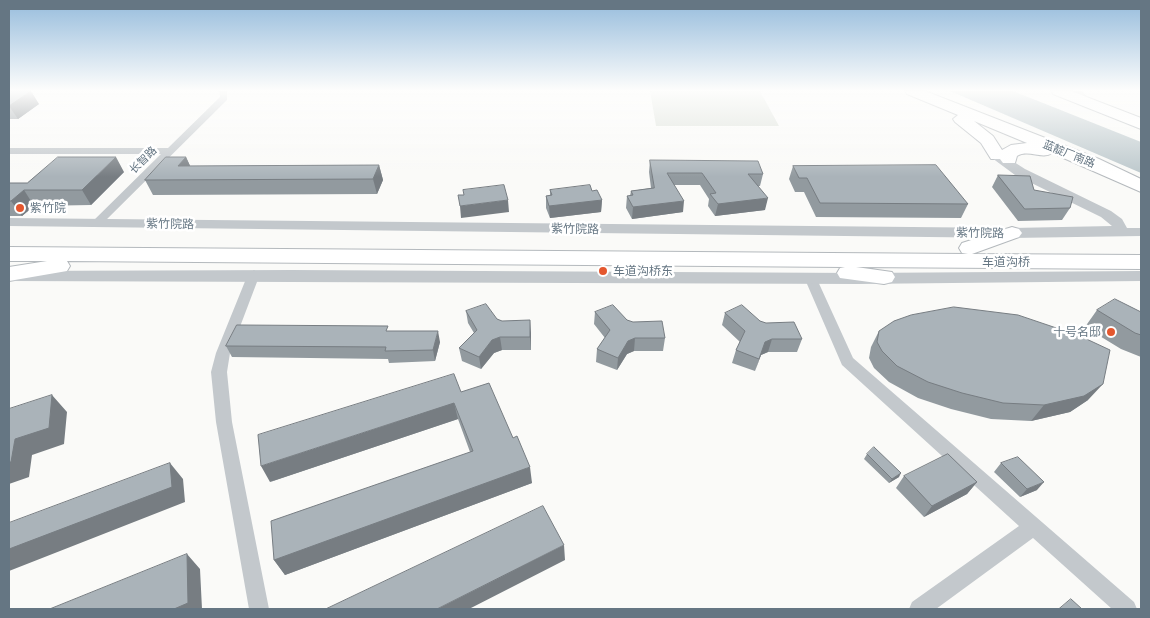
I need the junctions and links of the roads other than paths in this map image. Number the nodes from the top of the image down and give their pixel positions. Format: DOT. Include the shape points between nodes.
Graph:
graph roads {
  1 [pos="202,120"];
  2 [pos="962,120"];
  3 [pos="983,120"];
  4 [pos="9,151"];
  5 [pos="170,151"];
  6 [pos="1003,157"];
  7 [pos="1093,163"];
  8 [pos="1141,186"];
  9 [pos="1066,192"];
  10 [pos="9,222"];
  11 [pos="97,223"];
  12 [pos="1141,227"];
  13 [pos="1111,232"];
  14 [pos="1141,232"];
  15 [pos="1012,234"];
  16 [pos="9,239"];
  17 [pos="1141,246"];
  18 [pos="970,248"];
  19 [pos="9,254"];
  20 [pos="131,255"];
  21 [pos="719,258"];
  22 [pos="1141,262"];
  23 [pos="254,274"];
  24 [pos="9,275"];
  25 [pos="1141,276"];
  26 [pos="884,277"];
  27 [pos="810,278"];
  28 [pos="1034,526"];
  29 [pos="259,609"];
  30 [pos="919,609"];
  31 [pos="1126,609"];
  1 -- 5 [label="street, 长智路"];
  2 -- 6 [label="highway"];
  3 -- 7 [label="highway, 蓝靛厂南路"];
  4 -- 5 [label="street"];
  5 -- 11 [label="street, 长智路"];
  6 -- 7 [label="highway" via="1016,147 1028,147"];
  6 -- 9 [label="street"];
  7 -- 8 [label="highway, 蓝靛厂南路"];
  9 -- 12 [label="street"];
  9 -- 13 [label="street" via="1117,222 1120,228"];
  10 -- 11 [label="street, 紫竹院路"];
  11 -- 15 [label="street, 紫竹院路"];
  13 -- 14 [label="street, 紫竹院路"];
  13 -- 15 [label="street, 紫竹院路"];
  15 -- 18 [label="highway"];
  16 -- 18 [label="highway, 紫竹院路"];
  17 -- 18 [label="highway, 车道沟桥"];
  19 -- 20 [label="highway"];
  20 -- 21 [label="highway"];
  20 -- 24 [label="highway"];
  21 -- 22 [label="highway, 车道沟桥"];
  21 -- 26 [label="highway"];
  23 -- 24 [label="street"];
  23 -- 27 [label="street"];
  23 -- 29 [label="street" via="223,353 219,372 224,422"];
  25 -- 26 [label="street"];
  26 -- 27 [label="street"];
  27 -- 28 [label="street" via="847,361"];
  28 -- 30 [label="street"];
  28 -- 31 [label="street"];
}
